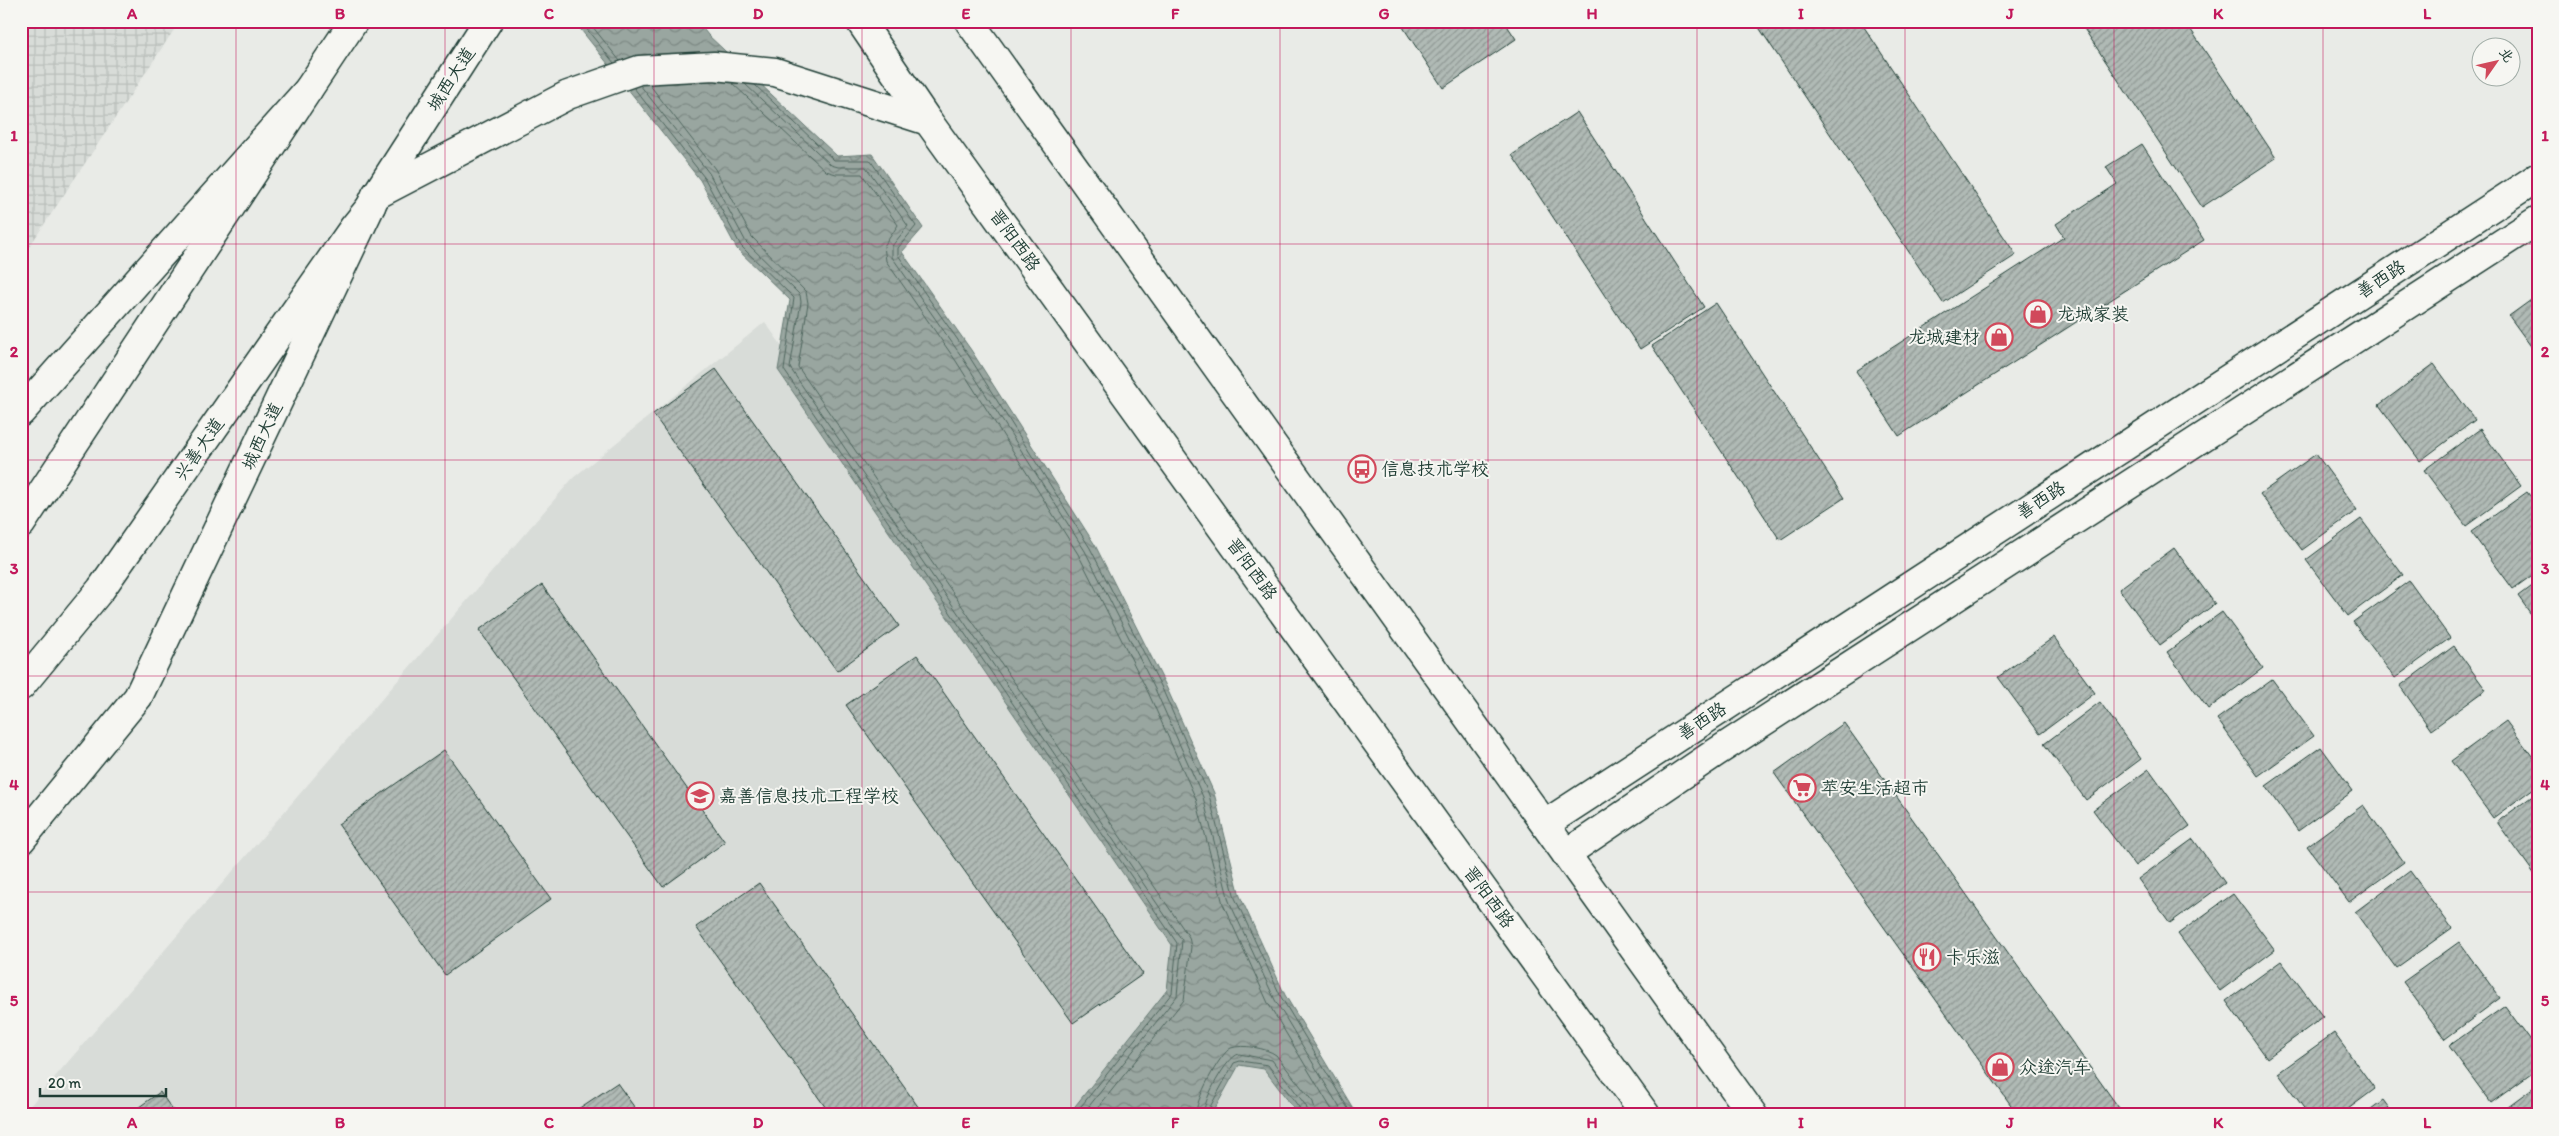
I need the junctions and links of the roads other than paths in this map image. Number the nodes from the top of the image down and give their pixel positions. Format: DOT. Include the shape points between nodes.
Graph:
graph roads {
  1 [pos="354,21"];
  2 [pos="488,21"];
  3 [pos="860,21"];
  4 [pos="975,28"];
  5 [pos="308,90"];
  6 [pos="928,120"];
  7 [pos="2538,177"];
  8 [pos="374,200"];
  9 [pos="2538,220"];
  10 [pos="21,412"];
  11 [pos="22,523"];
  12 [pos="21,686"];
  13 [pos="1545,824"];
  14 [pos="21,840"];
  15 [pos="1566,854"];
  16 [pos="1646,1115"];
  17 [pos="1753,1115"];
  1 -- 5 [label="main road"];
  2 -- 8 [label="main road, 城西大道"];
  3 -- 6 [label="main road, 晋阳西路"];
  4 -- 13 [label="main road"];
  5 -- 10 [label="main road"];
  5 -- 11 [label="main road"];
  6 -- 8 [label="main road" via="775,72 714,66 639,70 568,95"];
  6 -- 16 [label="main road, 晋阳西路"];
  7 -- 13 [label="main road, 善西路"];
  8 -- 12 [label="main road, 兴善大道" via="101,589"];
  8 -- 14 [label="main road, 城西大道" via="138,697"];
  9 -- 15 [label="main road, 善西路" via="1723,748"];
  13 -- 15 [label="main road"];
  15 -- 17 [label="main road"];
}
